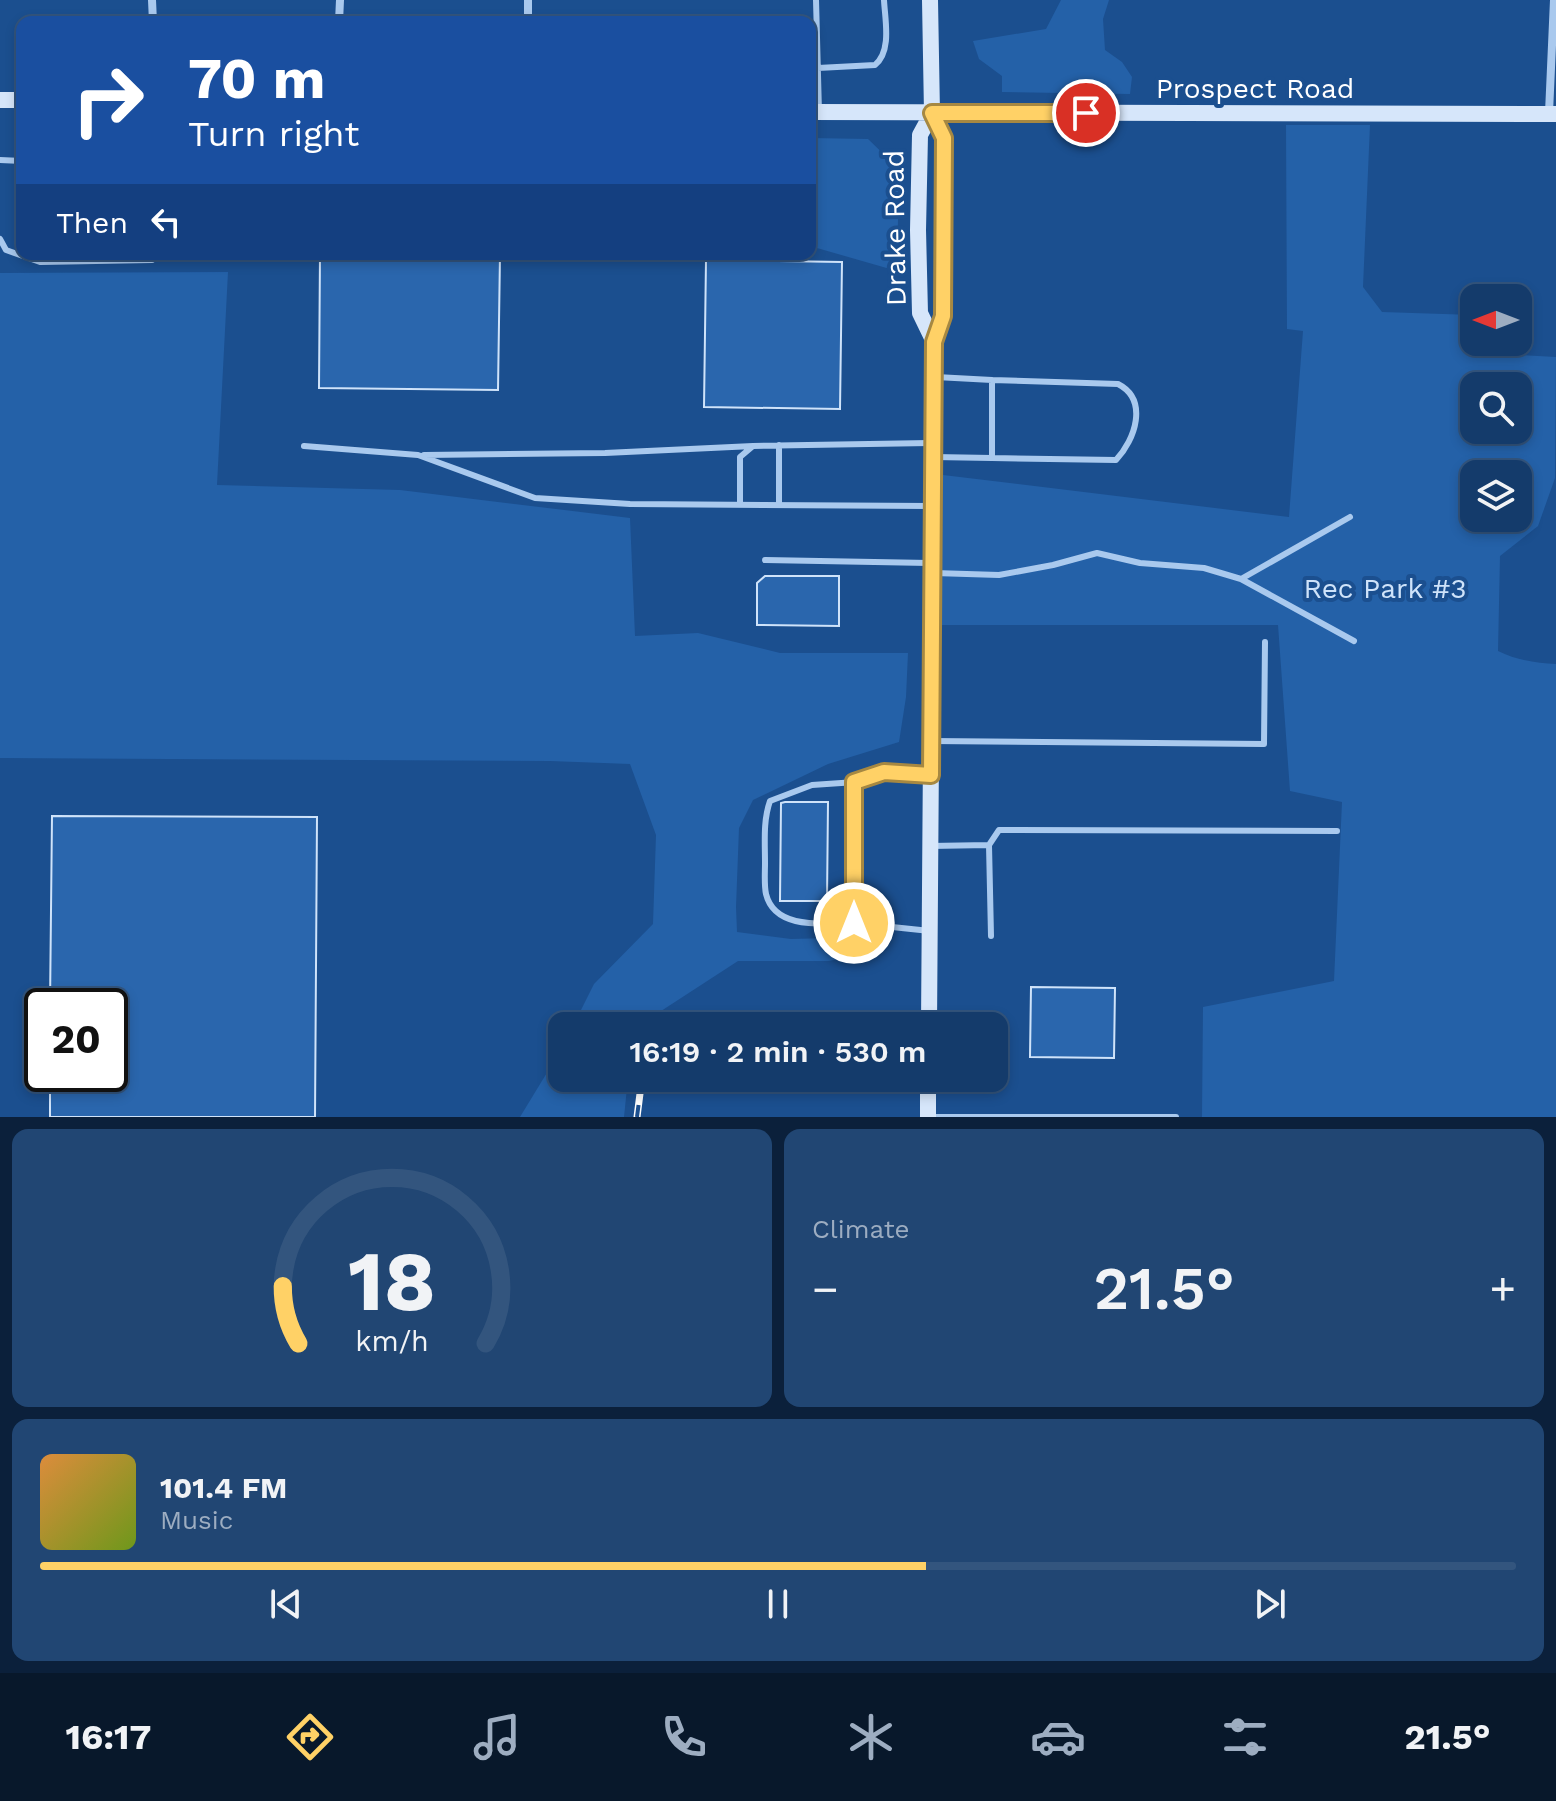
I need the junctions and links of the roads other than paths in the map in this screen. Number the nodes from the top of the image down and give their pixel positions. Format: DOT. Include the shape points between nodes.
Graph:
graph roads {
  1 [pos="816,0"];
  2 [pos="884,0"];
  3 [pos="930,0"];
  4 [pos="1554,0"];
  5 [pos="818,68"];
  6 [pos="816,90"];
  7 [pos="816,112"];
  8 [pos="932,113"];
  9 [pos="1553,114"];
  10 [pos="0,239"];
  11 [pos="16,252"];
  12 [pos="37,260"];
  13 [pos="152,260"];
  14 [pos="934,342"];
  15 [pos="934,377"];
  16 [pos="992,380"];
  17 [pos="779,445"];
  18 [pos="304,446"];
  19 [pos="753,446"];
  20 [pos="934,450"];
  21 [pos="418,455"];
  22 [pos="992,458"];
  23 [pos="740,505"];
  24 [pos="779,505"];
  25 [pos="933,506"];
  26 [pos="1350,517"];
  27 [pos="765,560"];
  28 [pos="933,568"];
  29 [pos="1241,579"];
  30 [pos="1354,641"];
  31 [pos="1265,642"];
  32 [pos="931,741"];
  33 [pos="931,775"];
  34 [pos="856,782"];
  35 [pos="1337,831"];
  36 [pos="989,845"];
  37 [pos="930,846"];
  38 [pos="854,923"];
  39 [pos="930,931"];
  40 [pos="991,936"];
  41 [pos="929,1012"];
  42 [pos="928,1092"];
  43 [pos="928,1117"];
  44 [pos="1176,1117"];
  1 -- 5 [label="lane"];
  2 -- 5 [label="lane" via="882,59 875,65"];
  3 -- 8 [label="street, Drake Road"];
  4 -- 9 [label="street"];
  5 -- 6 [label="lane"];
  7 -- 8 [label="street, Prospect Road"];
  8 -- 9 [label="street, Prospect Road"];
  8 -- 14 [label="street, Drake Road" via="944,138 943,316"];
  8 -- 14 [label="street, Drake Road" via="920,135 918,230 920,313"];
  10 -- 11 [label="lane" via="6,250"];
  12 -- 13 [label="lane"];
  14 -- 15 [label="street, Drake Road"];
  15 -- 16 [label="lane"];
  15 -- 20 [label="street, Drake Road"];
  16 -- 22 [label="lane"];
  16 -- 22 [label="lane" via="1118,384 1133,397 1136,412 1134,431 1116,460"];
  17 -- 19 [label="lane"];
  17 -- 20 [label="lane"];
  17 -- 24 [label="lane"];
  18 -- 21 [label="lane"];
  19 -- 21 [label="lane"];
  19 -- 23 [label="lane" via="740,457"];
  20 -- 22 [label="lane"];
  20 -- 25 [label="street, Drake Road"];
  21 -- 23 [label="lane" via="535,498"];
  23 -- 24 [label="lane"];
  24 -- 25 [label="lane"];
  25 -- 28 [label="street, Drake Road"];
  26 -- 29 [label="lane"];
  27 -- 28 [label="lane"];
  28 -- 29 [label="lane" via="999,575 1097,553 1204,568"];
  28 -- 32 [label="street, Drake Road"];
  29 -- 30 [label="lane"];
  31 -- 32 [label="lane" via="1264,744"];
  32 -- 33 [label="street, Drake Road"];
  33 -- 34 [label="lane" via="884,772"];
  33 -- 37 [label="street, Drake Road"];
  34 -- 38 [label="lane"];
  34 -- 38 [label="lane" via="786,793 770,801 765,816 765,891 772,908 805,923"];
  35 -- 36 [label="lane" via="999,830"];
  36 -- 37 [label="lane"];
  36 -- 40 [label="lane"];
  37 -- 39 [label="street, Drake Road"];
  38 -- 39 [label="lane"];
  39 -- 41 [label="street, Drake Road"];
  42 -- 43 [label="street"];
  43 -- 44 [label="lane"];
}
